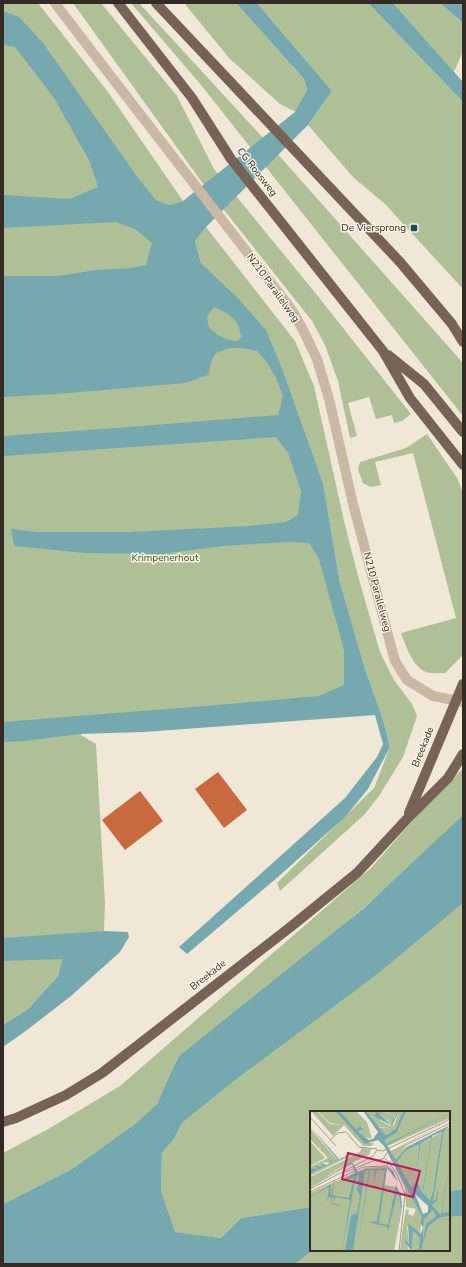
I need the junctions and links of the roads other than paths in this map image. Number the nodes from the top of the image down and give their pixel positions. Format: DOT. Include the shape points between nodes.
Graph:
graph roads {
  1 [pos="55,3"];
  2 [pos="118,3"];
  3 [pos="156,3"];
  4 [pos="452,324"];
  5 [pos="463,331"];
  6 [pos="463,342"];
  7 [pos="383,351"];
  8 [pos="463,432"];
  9 [pos="463,465"];
  10 [pos="463,684"];
  11 [pos="459,701"];
  12 [pos="463,754"];
  13 [pos="407,819"];
  14 [pos="3,1122"];
  1 -- 11 [label="street, N210 Parallelweg" via="292,310 317,359 330,399 353,504 395,661 407,680 433,696"];
  2 -- 7 [label="main road, CG Roosweg" via="192,98 231,160"];
  3 -- 4 [label="main road" via="400,262"];
  4 -- 5 [label="main road"];
  4 -- 6 [label="main road"];
  7 -- 8 [label="main road, CG Roosweg" via="424,384"];
  7 -- 9 [label="main road, CG Roosweg" via="410,398"];
  10 -- 11 [label="main road, Breekade"];
  11 -- 13 [label="main road, Breekade"];
  12 -- 13 [label="main road, Breekade" via="448,778"];
  13 -- 14 [label="main road, Breekade" via="357,873 102,1073 66,1095"];
}
